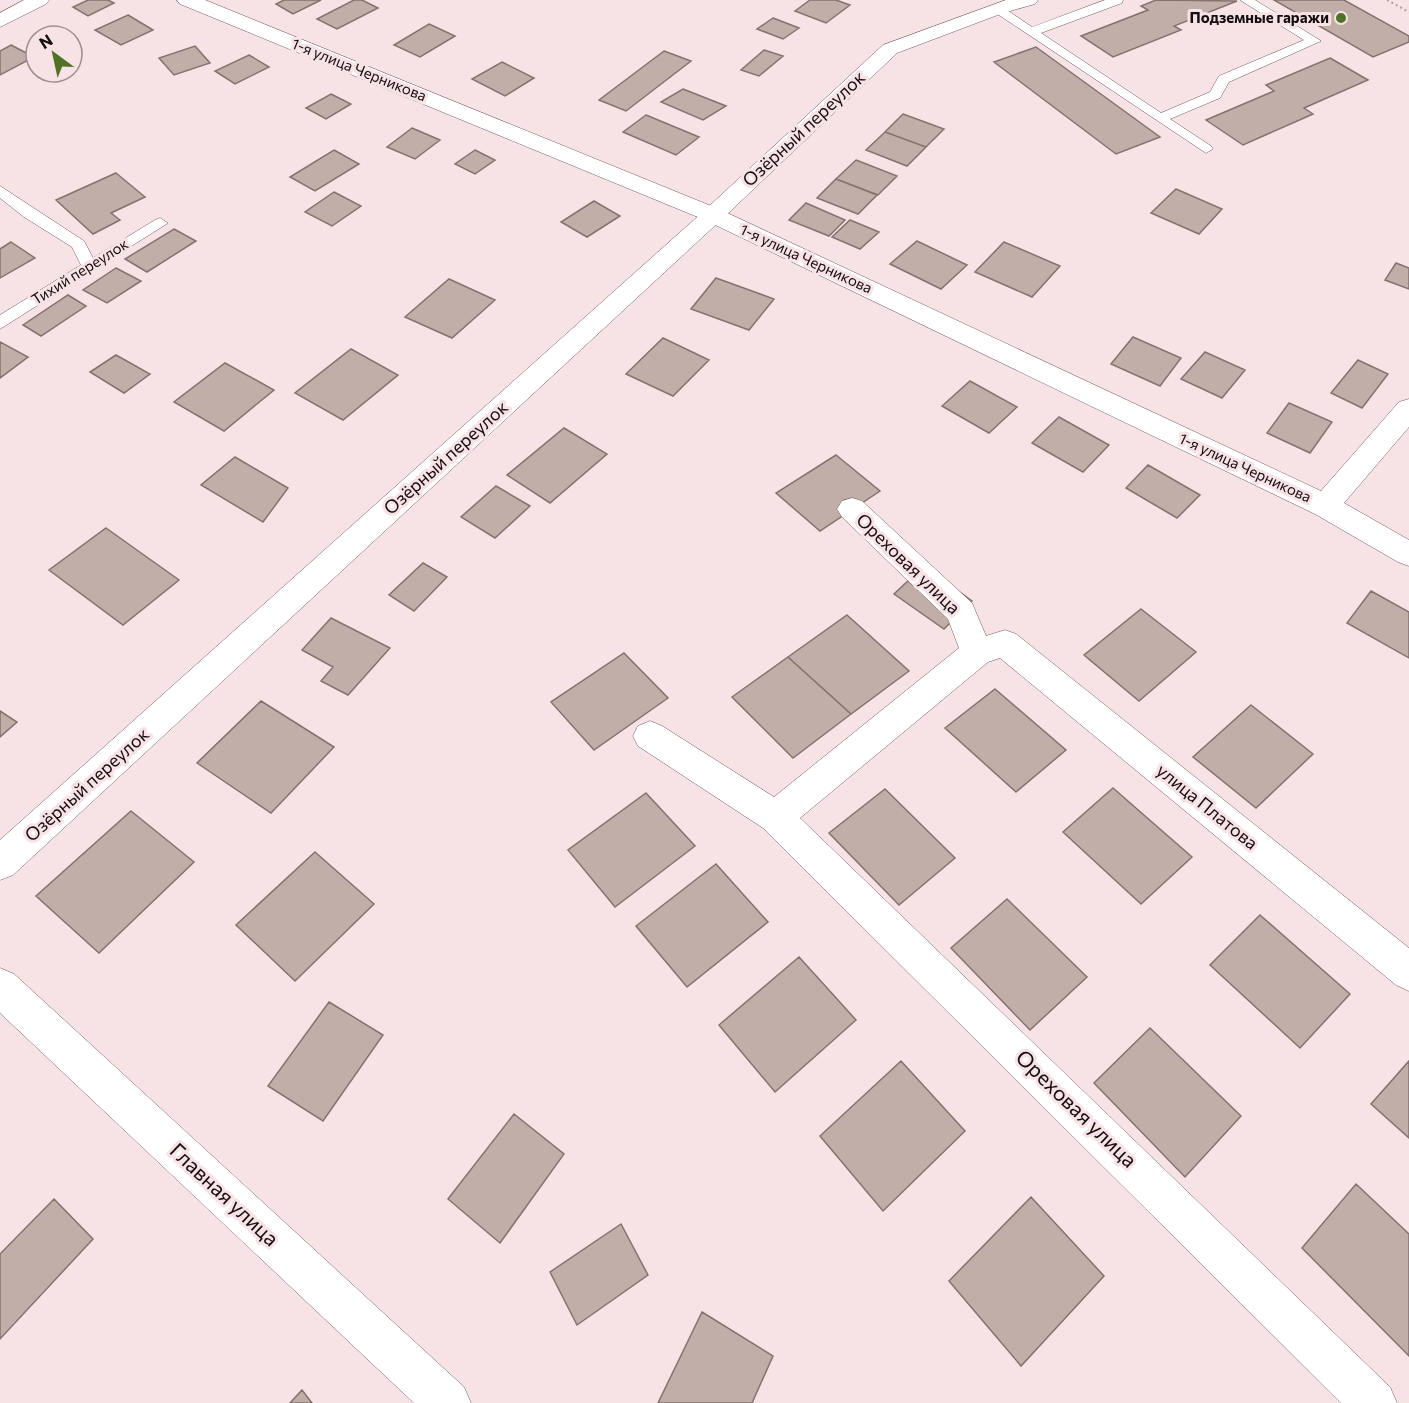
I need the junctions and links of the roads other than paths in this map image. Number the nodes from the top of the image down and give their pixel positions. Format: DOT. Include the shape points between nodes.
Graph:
graph roads {
  1 [pos="39,0"];
  2 [pos="187,0"];
  3 [pos="1028,0"];
  4 [pos="1117,0"];
  5 [pos="1246,0"];
  6 [pos="1003,5"];
  7 [pos="0,21"];
  8 [pos="1031,32"];
  9 [pos="1160,118"];
  10 [pos="1206,148"];
  11 [pos="0,191"];
  12 [pos="713,215"];
  13 [pos="160,223"];
  14 [pos="89,266"];
  15 [pos="0,323"];
  16 [pos="1409,409"];
  17 [pos="1325,506"];
  18 [pos="852,509"];
  19 [pos="1409,554"];
  20 [pos="991,647"];
  21 [pos="650,736"];
  22 [pos="775,817"];
  23 [pos="0,864"];
  24 [pos="1409,972"];
  25 [pos="0,987"];
  26 [pos="448,1403"];
  27 [pos="1374,1403"];
  1 -- 7 [label="street"];
  2 -- 12 [label="street, 1-я улица Черникова"];
  3 -- 6 [label="street"];
  4 -- 8 [label="lane"];
  5 -- 9 [label="lane" via="1314,41 1224,79 1215,94"];
  6 -- 8 [label="lane"];
  6 -- 12 [label="street, Озёрный переулок" via="890,49"];
  8 -- 9 [label="lane"];
  9 -- 10 [label="lane"];
  11 -- 14 [label="lane" via="78,244"];
  12 -- 17 [label="street, 1-я улица Черникова"];
  12 -- 23 [label="street, Озёрный переулок"];
  13 -- 14 [label="lane, Тихий переулок"];
  14 -- 15 [label="lane, Тихий переулок"];
  16 -- 17 [label="street"];
  17 -- 19 [label="street, 1-я улица Черникова"];
  18 -- 20 [label="street, Ореховая улица" via="961,612"];
  20 -- 22 [label="street"];
  20 -- 24 [label="street, улица Платова"];
  21 -- 22 [label="street, Ореховая улица"];
  22 -- 27 [label="street, Ореховая улица"];
  25 -- 26 [label="street, Главная улица"];
}
